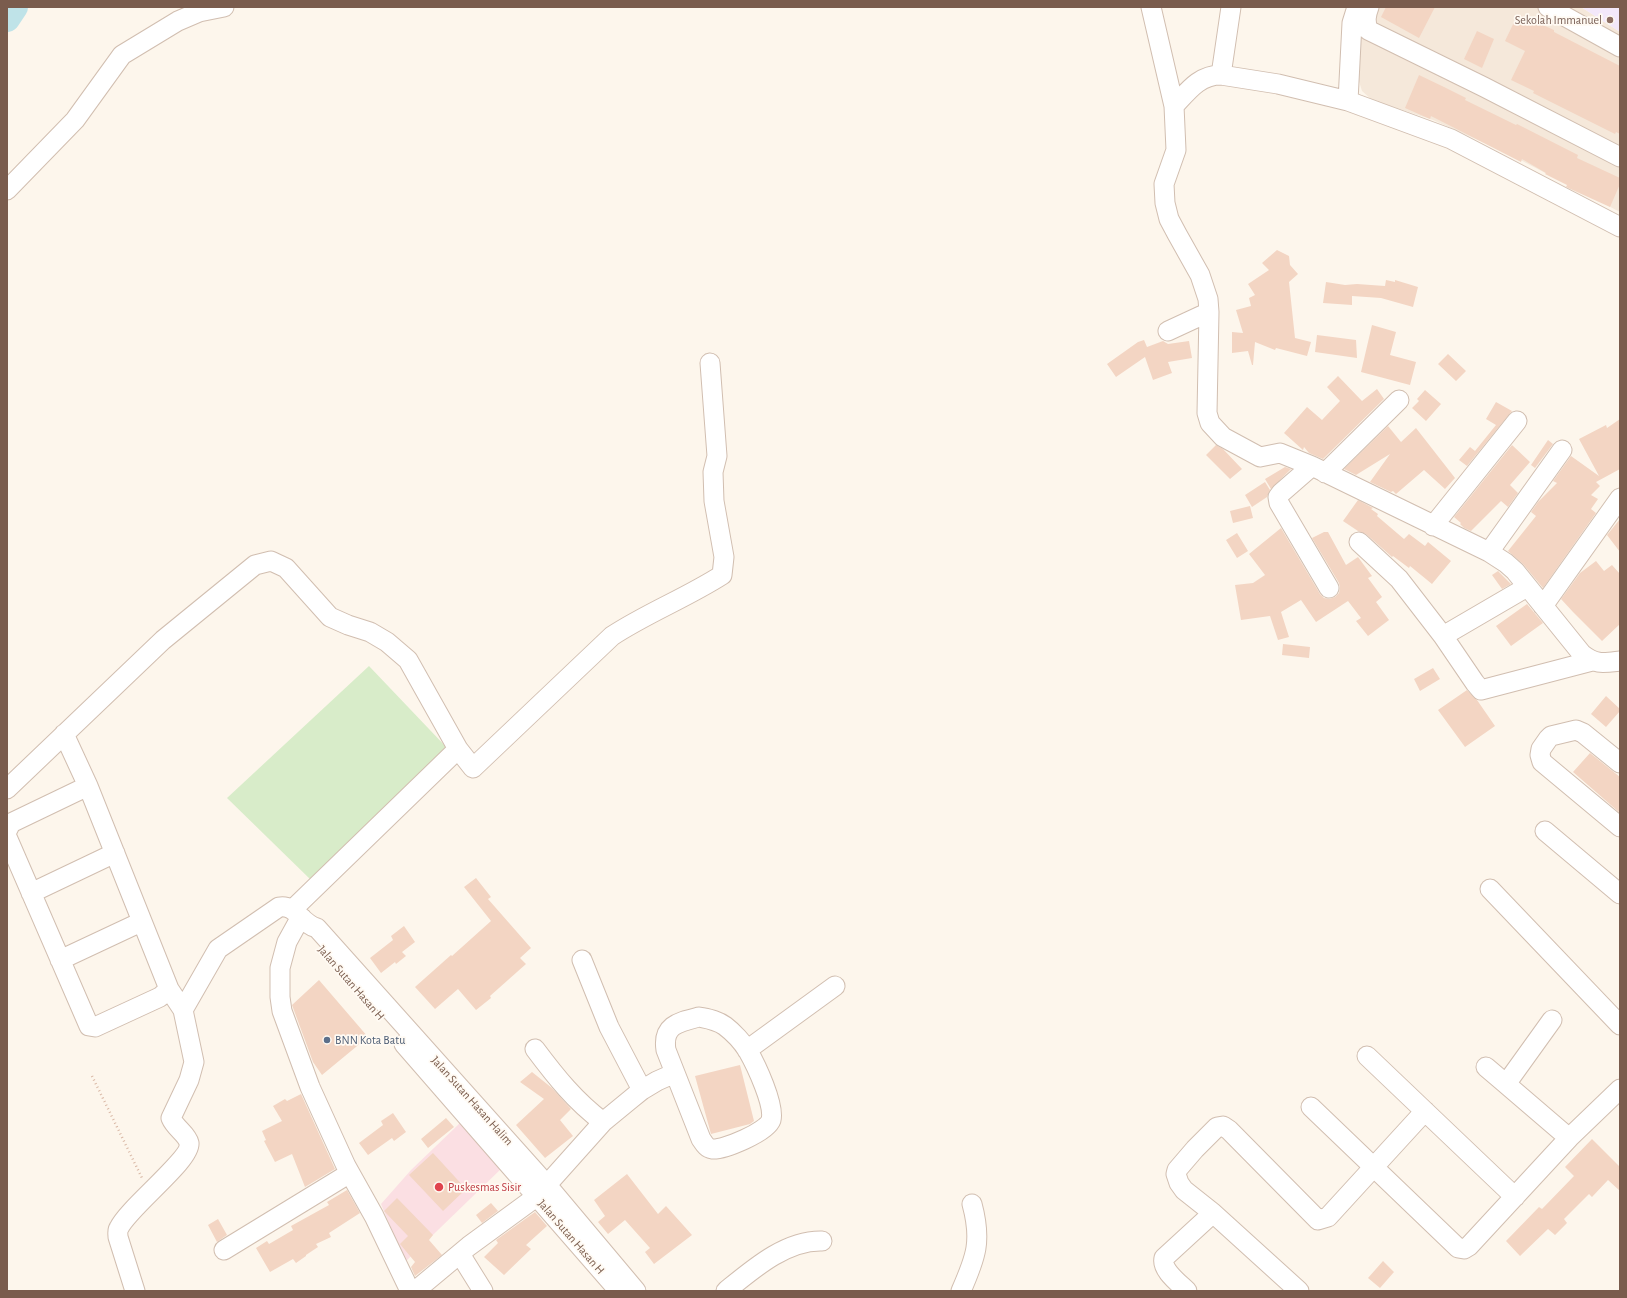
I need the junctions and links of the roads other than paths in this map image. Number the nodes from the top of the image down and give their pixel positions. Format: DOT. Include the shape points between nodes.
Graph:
graph roads {
  1 [pos="224,7"];
  2 [pos="1151,7"];
  3 [pos="1230,7"];
  4 [pos="1356,7"];
  5 [pos="1369,7"];
  6 [pos="1548,7"];
  7 [pos="1620,47"];
  8 [pos="1221,75"];
  9 [pos="1348,101"];
  10 [pos="1174,106"];
  11 [pos="1620,157"];
  12 [pos="7,190"];
  13 [pos="1620,227"];
  14 [pos="1209,312"];
  15 [pos="1168,331"];
  16 [pos="710,364"];
  17 [pos="1399,400"];
  18 [pos="1517,421"];
  19 [pos="1562,450"];
  20 [pos="1318,470"];
  21 [pos="1620,498"];
  22 [pos="1433,526"];
  23 [pos="1359,542"];
  24 [pos="1489,552"];
  25 [pos="1527,586"];
  26 [pos="1329,588"];
  27 [pos="1543,606"];
  28 [pos="1443,636"];
  29 [pos="1592,661"];
  30 [pos="1620,661"];
  31 [pos="64,734"];
  32 [pos="463,755"];
  33 [pos="1620,763"];
  34 [pos="88,786"];
  35 [pos="7,789"];
  36 [pos="1620,827"];
  37 [pos="7,831"];
  38 [pos="1545,831"];
  39 [pos="7,837"];
  40 [pos="115,853"];
  41 [pos="1490,889"];
  42 [pos="31,893"];
  43 [pos="1620,894"];
  44 [pos="300,916"];
  45 [pos="141,922"];
  46 [pos="60,960"];
  47 [pos="582,960"];
  48 [pos="835,986"];
  49 [pos="169,989"];
  50 [pos="183,1010"];
  51 [pos="1552,1020"];
  52 [pos="1620,1025"];
  53 [pos="535,1049"];
  54 [pos="747,1050"];
  55 [pos="1367,1056"];
  56 [pos="1486,1067"];
  57 [pos="675,1073"];
  58 [pos="1506,1084"];
  59 [pos="1620,1089"];
  60 [pos="642,1090"];
  61 [pos="1311,1107"];
  62 [pos="1425,1111"];
  63 [pos="603,1122"];
  64 [pos="1569,1138"];
  65 [pos="1374,1166"];
  66 [pos="350,1173"];
  67 [pos="542,1191"];
  68 [pos="1515,1196"];
  69 [pos="972,1204"];
  70 [pos="1213,1213"];
  71 [pos="822,1241"];
  72 [pos="224,1250"];
  73 [pos="460,1254"];
  74 [pos="134,1291"];
  75 [pos="410,1291"];
  76 [pos="415,1291"];
  77 [pos="483,1291"];
  78 [pos="619,1291"];
  79 [pos="636,1291"];
  80 [pos="726,1291"];
  81 [pos="961,1291"];
  82 [pos="1187,1291"];
  83 [pos="1299,1291"];
  1 -- 12 [label="street" via="199,12 178,21 122,55 74,120"];
  2 -- 10 [label="street"];
  3 -- 8 [label="street"];
  4 -- 9 [label="street" via="1352,23"];
  5 -- 11 [label="street" via="1366,19 1368,30"];
  6 -- 7 [label="street"];
  8 -- 9 [label="street" via="1278,84"];
  8 -- 10 [label="street" via="1212,75 1200,80"];
  9 -- 13 [label="street" via="1451,139"];
  10 -- 14 [label="street" via="1176,150 1164,184 1165,203 1169,219 1200,275 1208,299"];
  14 -- 15 [label="street"];
  14 -- 20 [label="street" via="1207,413 1215,431 1222,438 1260,456 1280,453"];
  16 -- 32 [label="street" via="717,456 713,472 714,500 724,557 722,575 612,636 473,768"];
  17 -- 20 [label="street"];
  18 -- 22 [label="street"];
  19 -- 24 [label="street"];
  20 -- 22 [label="street"];
  20 -- 26 [label="street" via="1278,497 1279,503"];
  21 -- 27 [label="street"];
  22 -- 24 [label="street"];
  23 -- 28 [label="street" via="1399,579"];
  24 -- 25 [label="street" via="1506,563"];
  25 -- 27 [label="street"];
  25 -- 28 [label="street"];
  27 -- 29 [label="street" via="1582,654"];
  28 -- 29 [label="street" via="1481,690"];
  29 -- 30 [label="street"];
  31 -- 32 [label="street" via="163,640 255,565 271,561 286,568 330,617 370,632 387,642 408,660"];
  31 -- 34 [label="street"];
  31 -- 35 [label="street"];
  32 -- 44 [label="street"];
  33 -- 36 [label="street" via="1583,732 1576,730 1551,736 1543,745 1540,755 1542,762"];
  34 -- 37 [label="street" via="11,823"];
  34 -- 40 [label="street"];
  38 -- 43 [label="street"];
  39 -- 42 [label="street"];
  40 -- 42 [label="street"];
  40 -- 45 [label="street"];
  41 -- 52 [label="street"];
  42 -- 46 [label="street"];
  44 -- 50 [label="street" via="285,906 279,907 218,949"];
  44 -- 66 [label="street" via="287,942 280,968 282,1011 310,1087"];
  44 -- 67 [label="street, Jalan Sutan Hasan Halim" via="317,928"];
  45 -- 46 [label="street"];
  45 -- 49 [label="street"];
  46 -- 49 [label="street" via="89,1026 95,1027 160,997"];
  47 -- 60 [label="street" via="609,1026"];
  48 -- 54 [label="street"];
  49 -- 50 [label="street"];
  50 -- 74 [label="street" via="194,1062 189,1080 171,1118 174,1125 187,1138 189,1150 118,1229"];
  51 -- 58 [label="street"];
  53 -- 63 [label="street" via="562,1085"];
  54 -- 57 [label="street" via="725,1026 712,1019 699,1017 688,1020 676,1024 667,1031 664,1040"];
  54 -- 57 [label="street" via="770,1104 770,1122 757,1134 720,1148 711,1149 705,1146"];
  55 -- 62 [label="street"];
  56 -- 58 [label="street"];
  57 -- 60 [label="street"];
  58 -- 64 [label="street"];
  59 -- 64 [label="street"];
  60 -- 63 [label="street"];
  61 -- 65 [label="street"];
  62 -- 65 [label="street"];
  62 -- 68 [label="street"];
  63 -- 67 [label="street"];
  64 -- 68 [label="street"];
  65 -- 68 [label="street" via="1458,1248 1464,1249 1469,1246"];
  65 -- 70 [label="street" via="1328,1217 1318,1220 1229,1130 1223,1126 1217,1127 1195,1149 1176,1174 1184,1190"];
  66 -- 72 [label="street"];
  66 -- 75 [label="street"];
  67 -- 73 [label="street"];
  67 -- 78 [label="street, Jalan Sutan Hasan H"];
  67 -- 79 [label="street, Jalan Sutan Hasan Halim"];
  69 -- 81 [label="street" via="977,1224 977,1245 974,1262"];
  70 -- 82 [label="street" via="1164,1258 1164,1265"];
  70 -- 83 [label="street"];
  71 -- 80 [label="street" via="810,1240 784,1250"];
  73 -- 76 [label="street"];
  73 -- 77 [label="street"];
}
